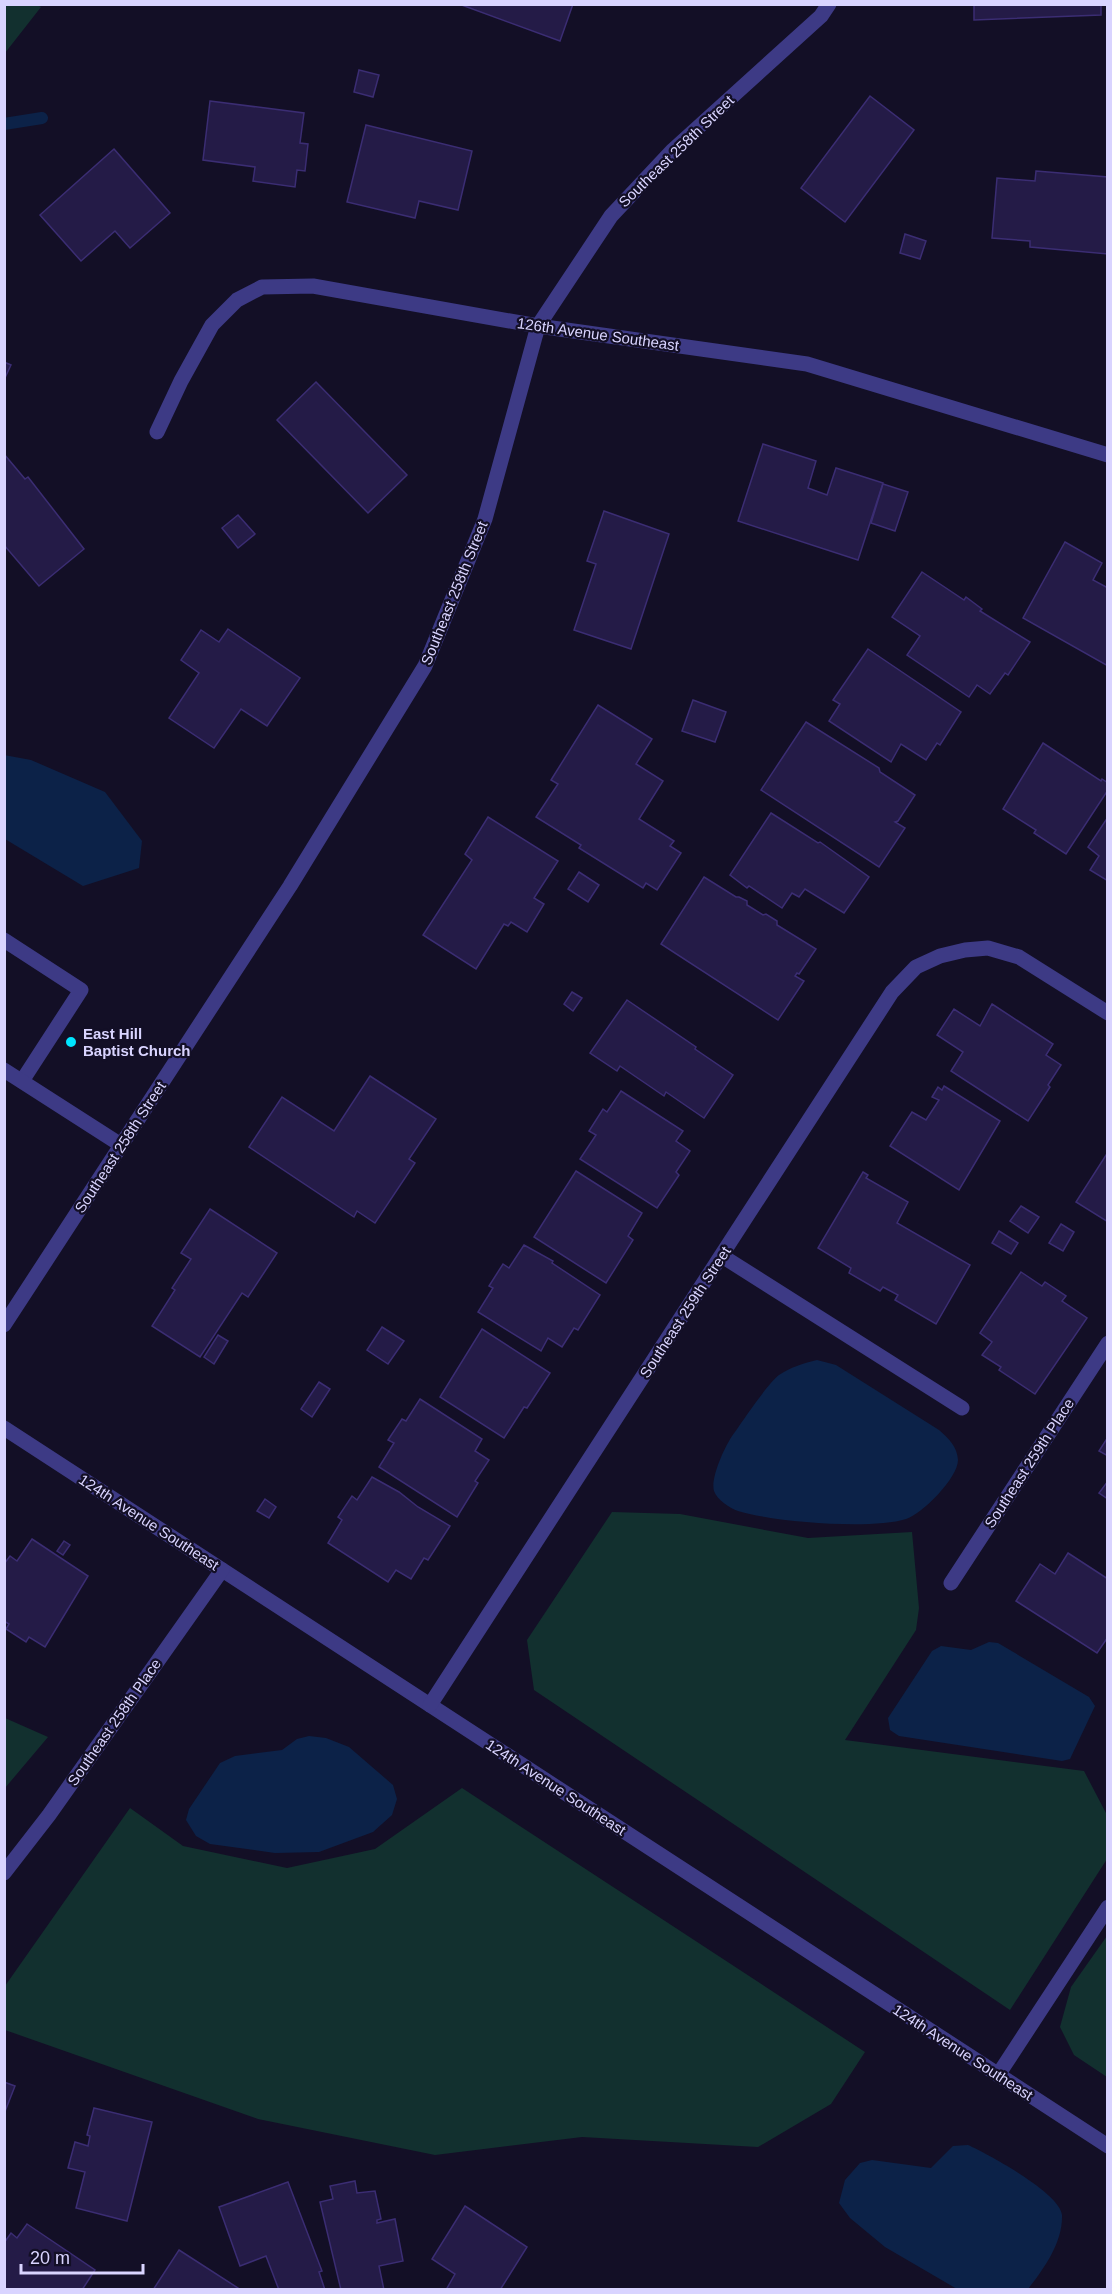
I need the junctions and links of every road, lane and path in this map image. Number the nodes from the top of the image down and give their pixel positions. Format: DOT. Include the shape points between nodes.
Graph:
graph roads {
  1 [pos="829,4"];
  2 [pos="538,326"];
  3 [pos="157,432"];
  4 [pos="1107,455"];
  5 [pos="4,940"];
  6 [pos="1107,1013"];
  7 [pos="4,1070"];
  8 [pos="22,1081"];
  9 [pos="121,1145"];
  10 [pos="722,1256"];
  11 [pos="4,1325"];
  12 [pos="1107,1343"];
  13 [pos="962,1408"];
  14 [pos="4,1428"];
  15 [pos="222,1570"];
  16 [pos="951,1583"];
  17 [pos="430,1705"];
  18 [pos="4,1873"];
  19 [pos="1107,1907"];
  20 [pos="998,2075"];
  21 [pos="1107,2146"];
  1 -- 2 [label="street, Southeast 258th Street" via="673,150 611,216"];
  2 -- 3 [label="street, 126th Avenue Southeast" via="313,286 262,286 237,300 212,325"];
  2 -- 4 [label="street, 126th Avenue Southeast" via="807,364"];
  2 -- 9 [label="street, Southeast 258th Street" via="484,519 425,666 290,886"];
  5 -- 8 [label="street" via="81,990"];
  6 -- 10 [label="street, Southeast 259th Street" via="1019,957 988,948 940,956 916,967 892,992"];
  7 -- 8 [label="street"];
  8 -- 9 [label="street"];
  9 -- 11 [label="street, Southeast 258th Street"];
  10 -- 13 [label="street"];
  10 -- 17 [label="street, Southeast 259th Street"];
  12 -- 16 [label="street, Southeast 259th Place"];
  14 -- 15 [label="street, 124th Avenue Southeast"];
  15 -- 17 [label="street, 124th Avenue Southeast"];
  15 -- 18 [label="street, Southeast 258th Place"];
  17 -- 20 [label="street, 124th Avenue Southeast"];
  19 -- 20 [label="street"];
  20 -- 21 [label="street, 124th Avenue Southeast"];
}
